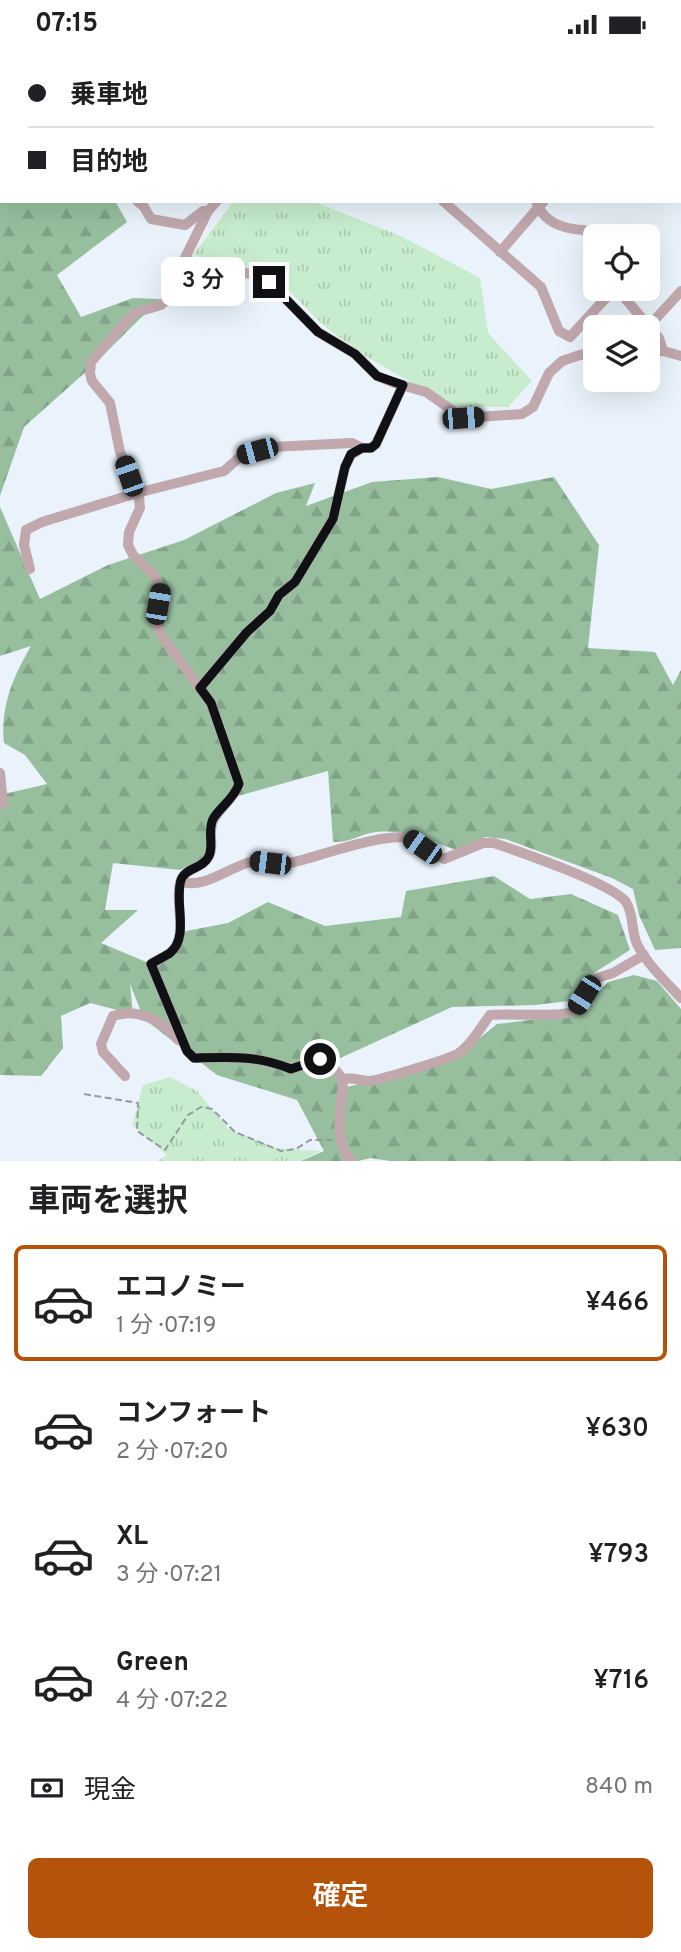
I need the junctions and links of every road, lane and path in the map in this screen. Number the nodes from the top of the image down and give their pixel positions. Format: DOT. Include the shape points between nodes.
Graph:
graph roads {
  1 [pos="140,203"];
  2 [pos="215,203"];
  3 [pos="445,203"];
  4 [pos="539,203"];
  5 [pos="208,211"];
  6 [pos="583,230"];
  7 [pos="500,252"];
  8 [pos="184,260"];
  9 [pos="681,291"];
  10 [pos="604,301"];
  11 [pos="627,301"];
  12 [pos="639,315"];
  13 [pos="659,315"];
  14 [pos="660,341"];
  15 [pos="660,351"];
  16 [pos="663,351"];
  17 [pos="583,355"];
  18 [pos="681,356"];
  19 [pos="403,385"];
  20 [pos="362,448"];
  21 [pos="137,493"];
  22 [pos="30,569"];
  23 [pos="200,688"];
  24 [pos="0,773"];
  25 [pos="3,804"];
  26 [pos="181,882"];
  27 [pos="644,955"];
  28 [pos="681,998"];
  29 [pos="187,1051"];
  30 [pos="125,1076"];
  31 [pos="344,1079"];
  32 [pos="84,1094"];
  33 [pos="340,1140"];
  34 [pos="351,1161"];
  1 -- 5 [label="street" via="157,222 185,225"];
  2 -- 5 [label="street"];
  3 -- 7 [label="street"];
  4 -- 6 [label="street" via="555,225"];
  4 -- 7 [label="street"];
  5 -- 8 [label="street"];
  7 -- 10 [label="street" via="541,288 559,331 570,337"];
  8 -- 19 [label="street" via="269,282 318,332 355,354 377,376"];
  8 -- 21 [label="street" via="168,299 134,313 91,362 92,381 110,403 120,452"];
  9 -- 13 [label="street"];
  11 -- 12 [label="street"];
  14 -- 16 [label="street"];
  15 -- 16 [label="street"];
  16 -- 18 [label="street"];
  17 -- 19 [label="street" via="549,373 533,407 522,414 463,418 426,392"];
  19 -- 20 [label="street" via="376,444"];
  20 -- 21 [label="street" via="352,443 272,447 241,456 224,471"];
  20 -- 23 [label="street" via="351,454 333,519 295,582"];
  21 -- 22 [label="street" via="26,530 24,545"];
  21 -- 23 [label="street" via="140,508 128,545 155,576 160,589 155,618 161,635"];
  23 -- 26 [label="street" via="211,703 239,784 213,819 211,854 204,864 185,873"];
  24 -- 25 [label="street"];
  26 -- 27 [label="street" via="208,880 254,861 287,864 337,848 392,839 410,838 444,859 494,843 617,894 629,909"];
  26 -- 29 [label="street" via="179,941 151,964"];
  27 -- 28 [label="street"];
  27 -- 31 [label="street" via="594,979 575,1010 566,1015 490,1015 460,1053 370,1081"];
  29 -- 30 [label="street" via="169,1028 153,1019 123,1012 113,1016 101,1044"];
  29 -- 31 [label="street" via="194,1058 249,1057 291,1069 320,1059"];
  31 -- 33 [label="street"];
  32 -- 33 [label="path" via="138,1103 137,1131 165,1150 188,1115 201,1107 212,1109 236,1132 281,1151 310,1140"];
  33 -- 34 [label="street"];
}
